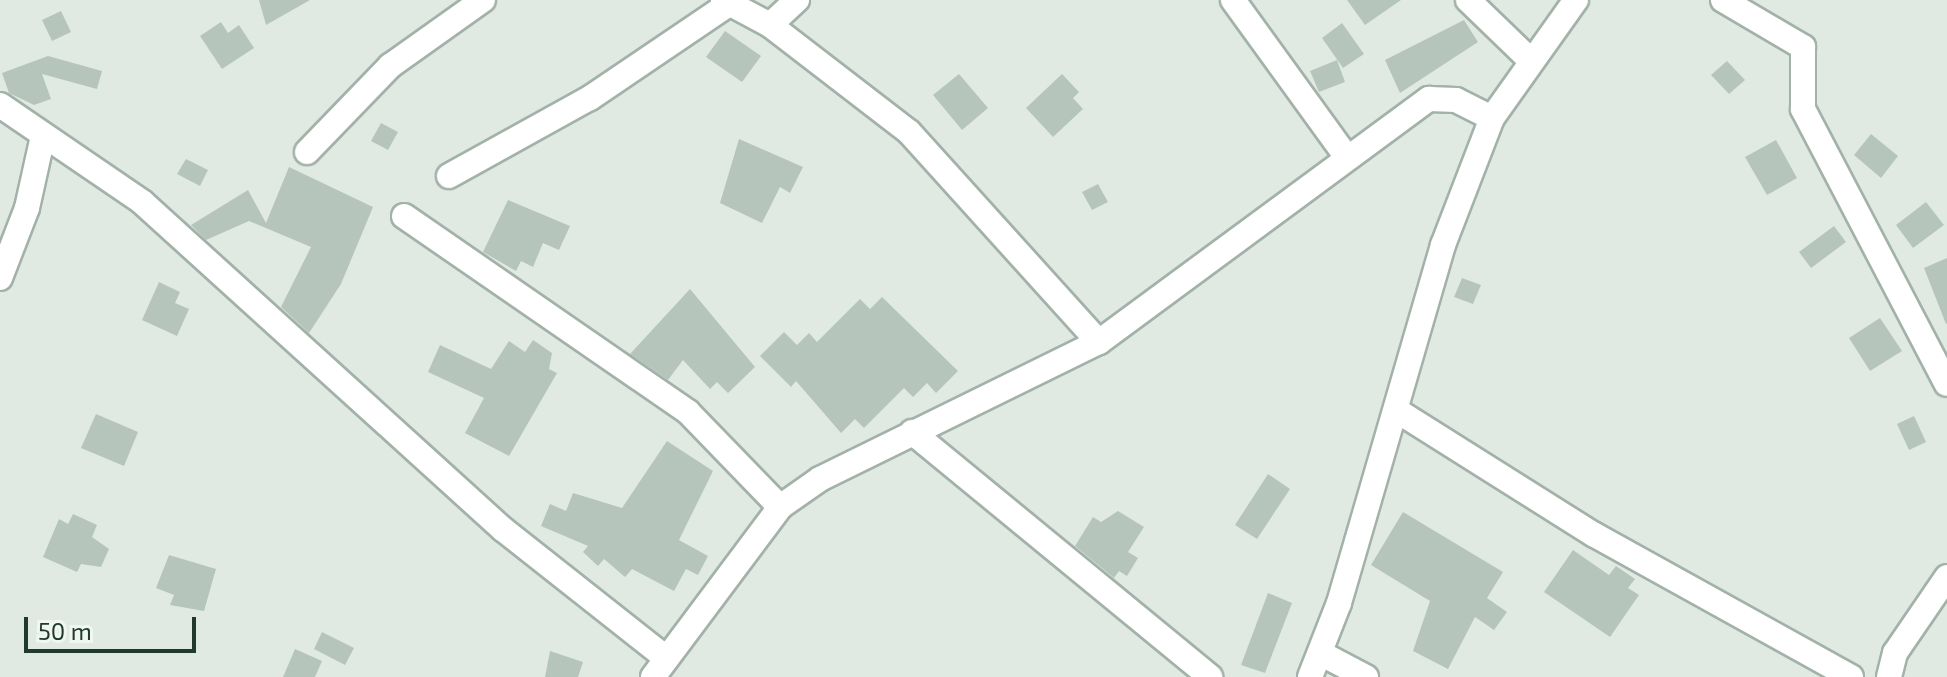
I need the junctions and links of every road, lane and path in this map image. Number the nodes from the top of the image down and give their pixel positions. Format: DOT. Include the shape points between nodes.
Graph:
graph roads {
  1 [pos="483,0"];
  2 [pos="797,0"];
  3 [pos="1233,0"];
  4 [pos="1468,0"];
  5 [pos="1576,0"];
  6 [pos="1723,0"];
  7 [pos="726,2"];
  8 [pos="770,25"];
  9 [pos="1529,59"];
  10 [pos="0,105"];
  11 [pos="1492,118"];
  12 [pos="43,136"];
  13 [pos="307,152"];
  14 [pos="1346,156"];
  15 [pos="449,176"];
  16 [pos="404,216"];
  17 [pos="0,278"];
  18 [pos="1099,342"];
  19 [pos="1947,384"];
  20 [pos="1396,410"];
  21 [pos="912,432"];
  22 [pos="780,507"];
  23 [pos="1947,577"];
  24 [pos="1320,653"];
  25 [pos="660,667"];
  26 [pos="1210,677"];
  27 [pos="1310,677"];
  28 [pos="1366,677"];
  29 [pos="1851,677"];
  30 [pos="1889,677"];
  1 -- 13 [label="street" via="390,66"];
  2 -- 8 [label="street"];
  3 -- 14 [label="street"];
  4 -- 9 [label="street"];
  5 -- 9 [label="street"];
  6 -- 19 [label="street" via="1803,47 1803,109"];
  7 -- 8 [label="street"];
  7 -- 15 [label="street" via="590,98"];
  8 -- 18 [label="street" via="909,132"];
  9 -- 11 [label="street"];
  10 -- 12 [label="street"];
  11 -- 14 [label="street" via="1456,100 1429,99"];
  11 -- 20 [label="street" via="1443,245"];
  12 -- 17 [label="street" via="27,208"];
  12 -- 25 [label="street" via="142,202"];
  14 -- 18 [label="street"];
  16 -- 22 [label="street" via="688,412"];
  18 -- 21 [label="street"];
  20 -- 24 [label="street"];
  20 -- 29 [label="street" via="1593,534"];
  21 -- 22 [label="street"];
  21 -- 26 [label="street"];
  22 -- 25 [label="street"];
  23 -- 30 [label="street" via="1907,631"];
  24 -- 27 [label="street"];
  24 -- 28 [label="street"];
}
